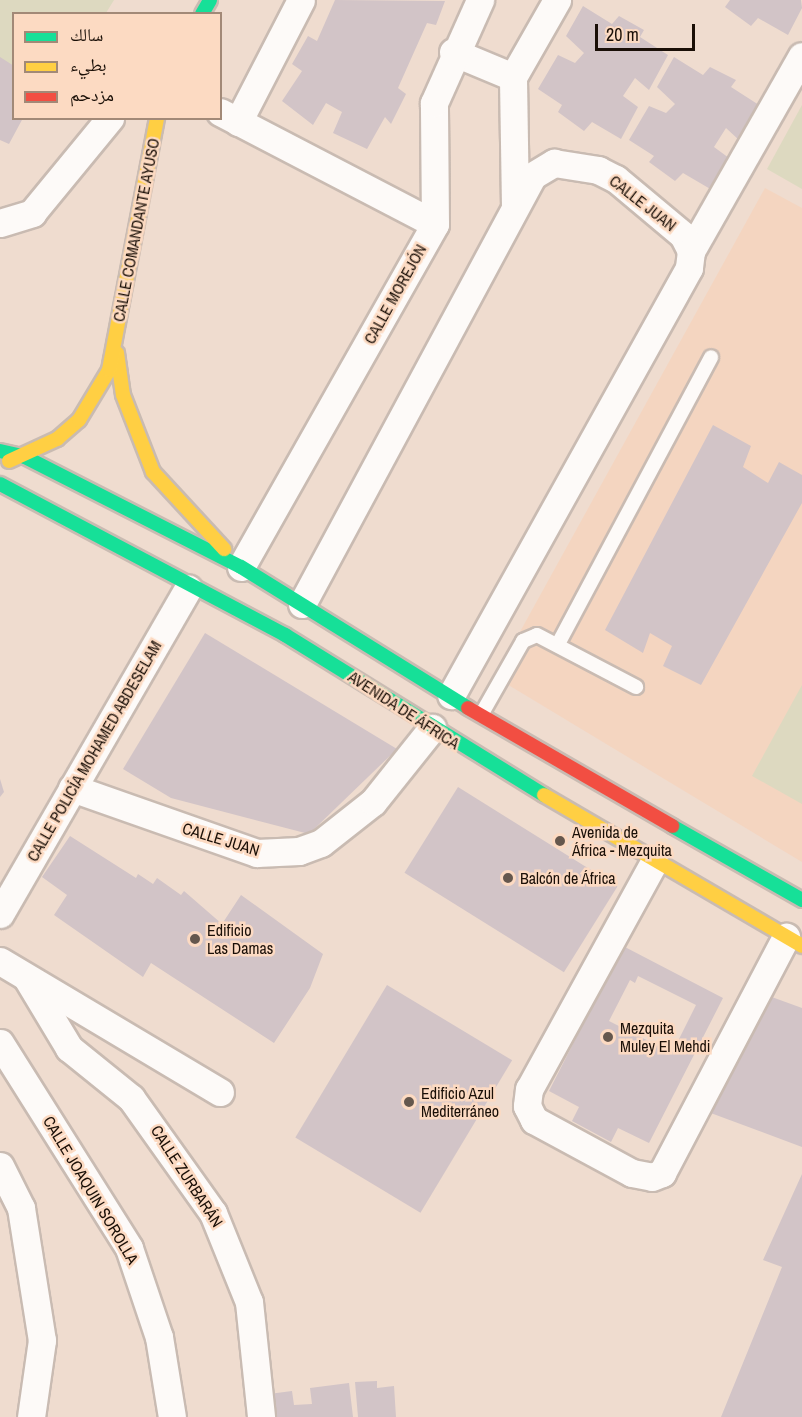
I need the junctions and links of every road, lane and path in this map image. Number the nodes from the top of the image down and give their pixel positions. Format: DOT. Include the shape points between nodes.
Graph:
graph roads {
  1 [pos="301,0"];
  2 [pos="480,0"];
  3 [pos="557,0"];
  4 [pos="453,52"];
  5 [pos="802,56"];
  6 [pos="513,77"];
  7 [pos="229,117"];
  8 [pos="108,120"];
  9 [pos="157,120"];
  10 [pos="515,207"];
  11 [pos="0,223"];
  12 [pos="435,224"];
  13 [pos="692,251"];
  14 [pos="116,342"];
  15 [pos="711,357"];
  16 [pos="0,451"];
  17 [pos="25,457"];
  18 [pos="0,463"];
  19 [pos="0,484"];
  20 [pos="241,567"];
  21 [pos="188,588"];
  22 [pos="302,604"];
  23 [pos="558,644"];
  24 [pos="636,687"];
  25 [pos="451,695"];
  26 [pos="481,716"];
  27 [pos="432,728"];
  28 [pos="72,789"];
  29 [pos="654,862"];
  30 [pos="802,900"];
  31 [pos="0,914"];
  32 [pos="794,942"];
  33 [pos="0,961"];
  34 [pos="27,978"];
  35 [pos="5,1058"];
  36 [pos="220,1092"];
  37 [pos="0,1166"];
  38 [pos="31,1417"];
  39 [pos="172,1417"];
  40 [pos="261,1417"];
  1 -- 7 [label="street"];
  2 -- 4 [label="street, CALLE MOREJÓN"];
  3 -- 6 [label="street"];
  4 -- 6 [label="street"];
  4 -- 12 [label="street, CALLE MOREJÓN" via="434,103"];
  5 -- 13 [label="street"];
  6 -- 10 [label="street"];
  7 -- 12 [label="street"];
  8 -- 11 [label="street" via="33,213"];
  9 -- 14 [label="main road, CALLE COMANDANTE AYUSO"];
  10 -- 13 [label="street, CALLE JUAN" via="532,176 554,163 598,170 669,221"];
  10 -- 22 [label="street, CALLE JUAN"];
  12 -- 20 [label="street, CALLE MOREJÓN"];
  13 -- 25 [label="street" via="682,283"];
  14 -- 17 [label="main road, CALLE COMANDANTE AYUSO" via="97,397 79,420"];
  14 -- 20 [label="main road, CALLE COMANDANTE AYUSO" via="123,394 153,472"];
  15 -- 23 [label="lane"];
  16 -- 17 [label="main road"];
  17 -- 18 [label="main road"];
  17 -- 20 [label="main road"];
  19 -- 21 [label="main road, AVENIDA DE ÁFRICA"];
  20 -- 22 [label="main road"];
  21 -- 27 [label="main road, AVENIDA DE ÁFRICA" via="285,635"];
  21 -- 28 [label="street, CALLE POLICÍA MOHAMED ABDESELAM"];
  22 -- 25 [label="main road"];
  23 -- 24 [label="lane"];
  23 -- 26 [label="lane" via="537,635 523,641"];
  25 -- 26 [label="main road"];
  26 -- 30 [label="main road"];
  27 -- 28 [label="street, CALLE JUAN" via="373,802 321,843 299,851 257,853"];
  27 -- 29 [label="main road, AVENIDA DE ÁFRICA"];
  28 -- 31 [label="street, CALLE POLICÍA MOHAMED ABDESELAM"];
  29 -- 32 [label="main road, AVENIDA DE ÁFRICA"];
  29 -- 32 [label="street" via="529,1089 527,1106 534,1120 632,1173 652,1178 662,1173"];
  33 -- 34 [label="street"];
  34 -- 36 [label="street"];
  34 -- 40 [label="street, CALLE ZURBARÁN" via="69,1048 131,1098 213,1213 249,1302"];
  35 -- 39 [label="street, CALLE JOAQUIN SOROLLA" via="129,1248 159,1337"];
  37 -- 38 [label="street" via="21,1208 42,1340"];
}
